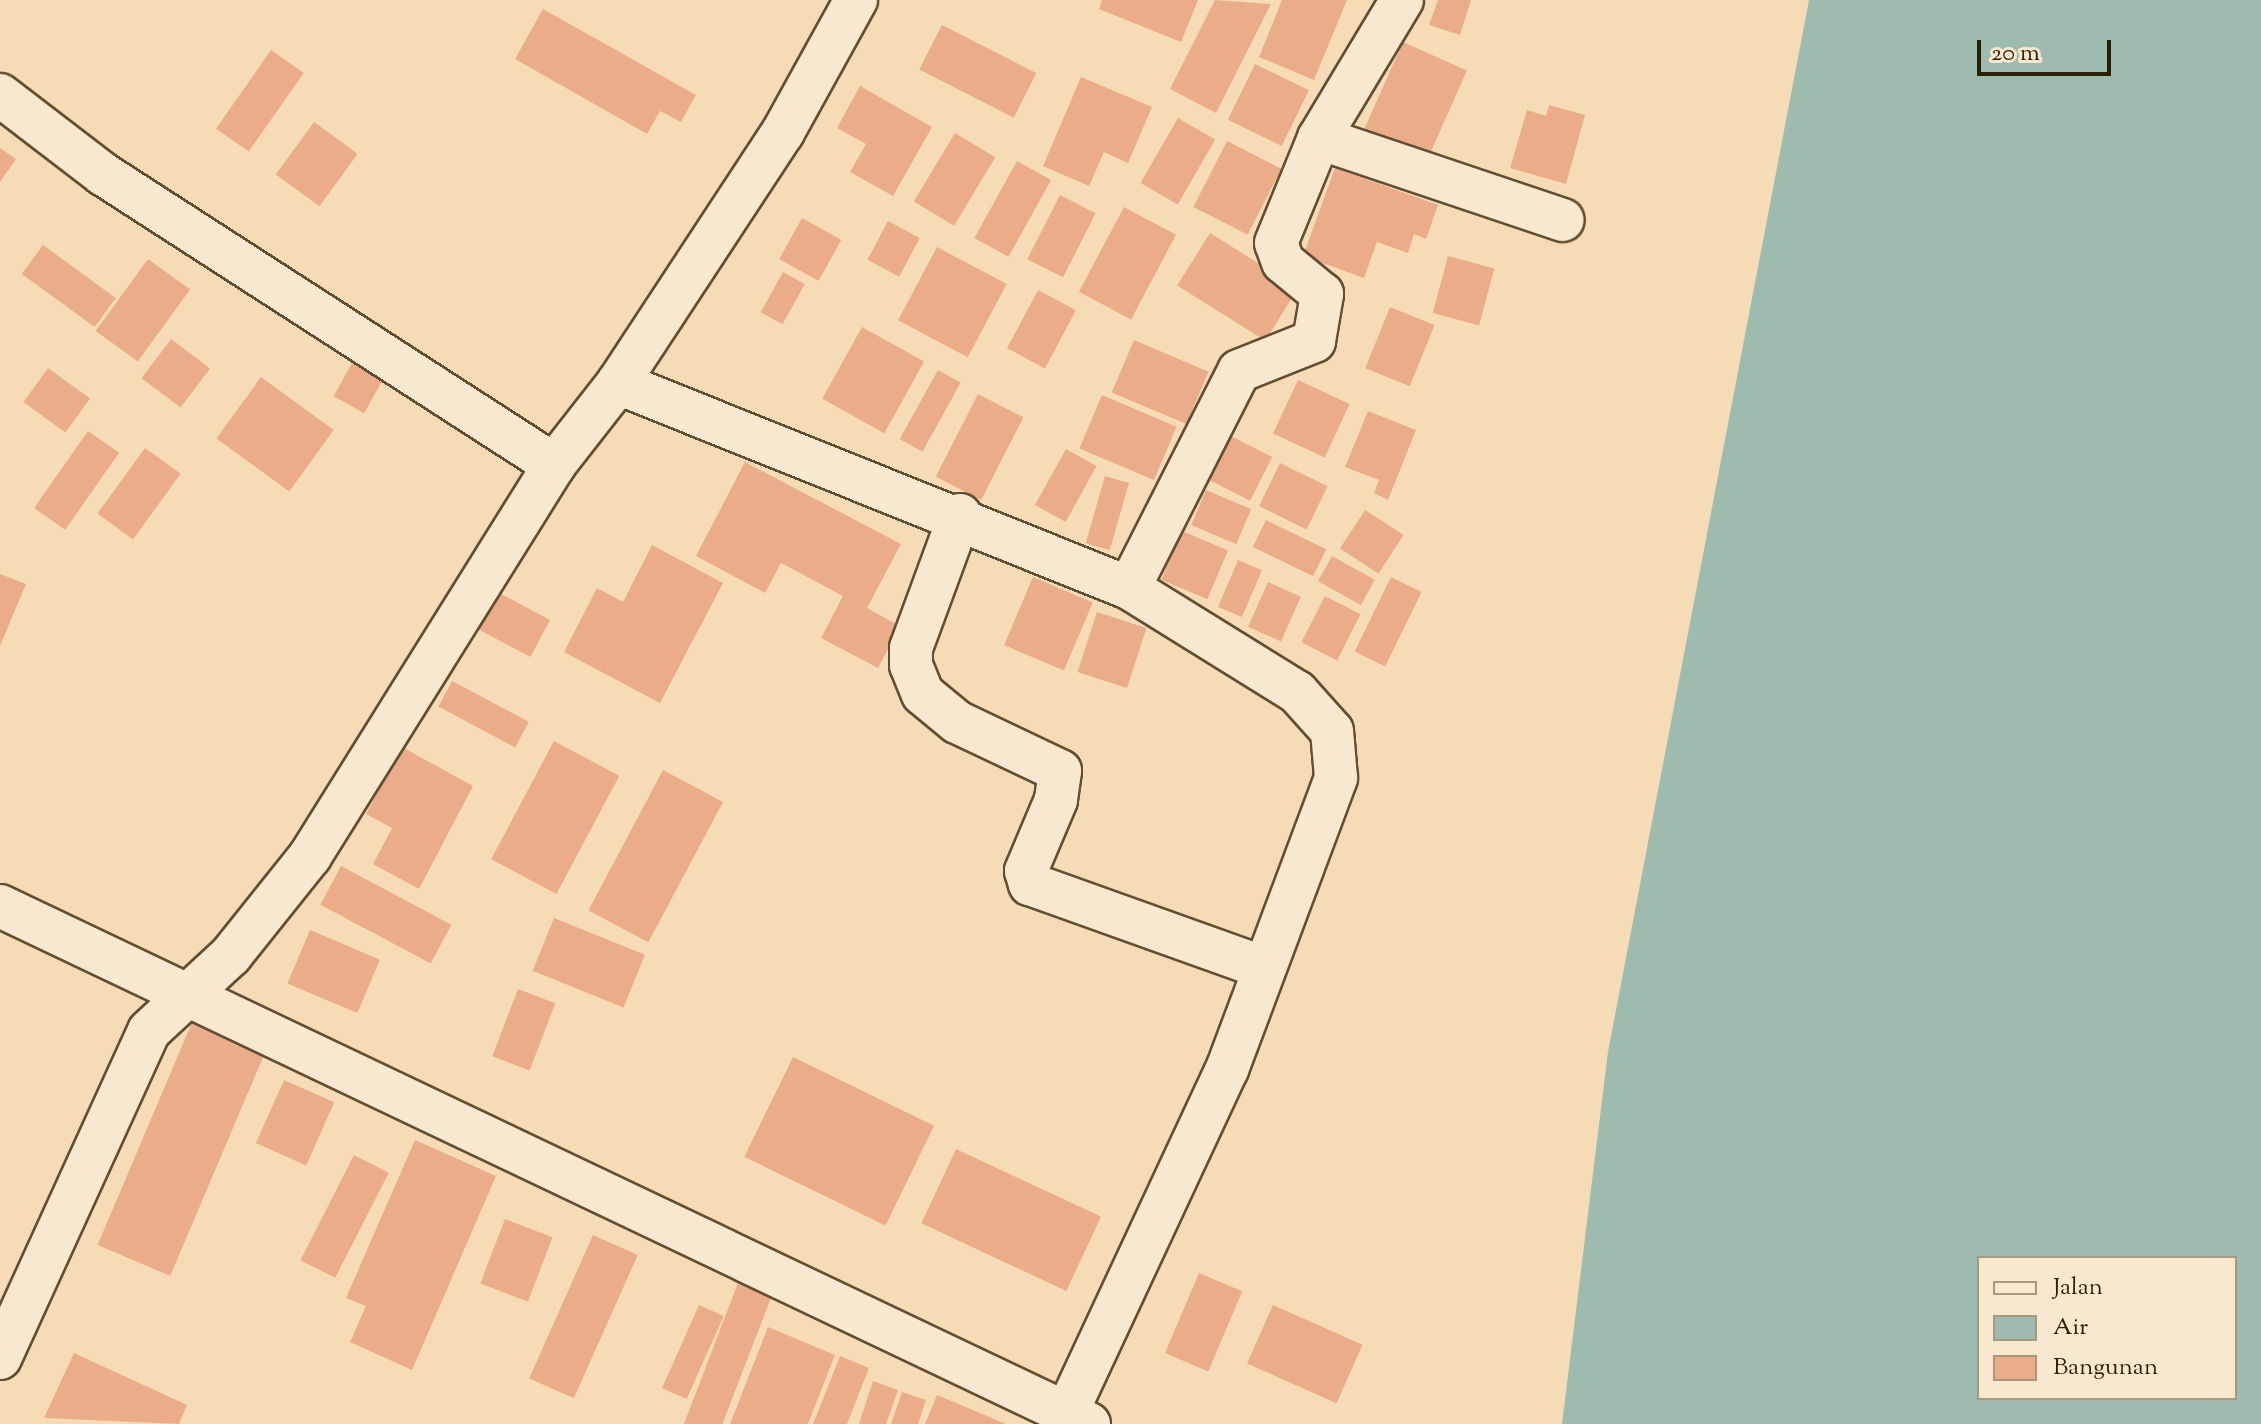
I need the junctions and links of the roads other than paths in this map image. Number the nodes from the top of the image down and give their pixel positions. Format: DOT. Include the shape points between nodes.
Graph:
graph roads {
  1 [pos="856,0"];
  2 [pos="1394,2"];
  3 [pos="0,95"];
  4 [pos="1319,138"];
  5 [pos="1563,220"];
  6 [pos="618,383"];
  7 [pos="554,465"];
  8 [pos="960,515"];
  9 [pos="1129,588"];
  10 [pos="0,906"];
  11 [pos="1264,968"];
  12 [pos="185,992"];
  13 [pos="0,1358"];
  14 [pos="1077,1420"];
  1 -- 6 [label="street" via="783,132"];
  2 -- 4 [label="street"];
  3 -- 7 [label="street" via="103,174"];
  4 -- 5 [label="street"];
  4 -- 9 [label="street" via="1275,247 1322,294 1314,341 1239,371"];
  6 -- 7 [label="street"];
  6 -- 8 [label="street"];
  7 -- 12 [label="street" via="310,856 231,955"];
  8 -- 9 [label="street"];
  8 -- 11 [label="street" via="911,648 911,665 923,694 957,722 1060,771 1056,800 1026,871 1030,884"];
  9 -- 11 [label="street" via="1297,692 1332,731 1336,778"];
  10 -- 12 [label="street"];
  11 -- 14 [label="street" via="1227,1069"];
  12 -- 13 [label="street" via="135,1054"];
  12 -- 14 [label="street"];
}
